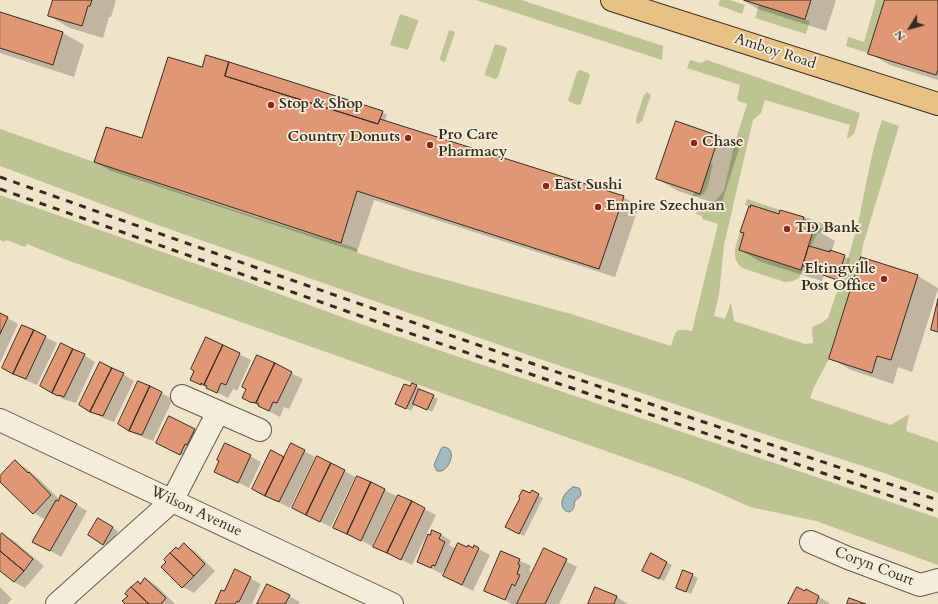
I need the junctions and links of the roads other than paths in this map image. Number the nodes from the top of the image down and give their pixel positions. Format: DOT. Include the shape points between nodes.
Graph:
graph roads {
  1 [pos="612,0"];
  2 [pos="938,104"];
  3 [pos="182,396"];
  4 [pos="218,412"];
  5 [pos="0,420"];
  6 [pos="260,430"];
  7 [pos="172,502"];
  8 [pos="811,542"];
  9 [pos="938,580"];
  10 [pos="57,604"];
  11 [pos="392,604"];
  1 -- 2 [label="main road, Amboy Road"];
  3 -- 4 [label="street"];
  4 -- 6 [label="street"];
  4 -- 7 [label="street"];
  5 -- 7 [label="street, Wilson Avenue"];
  7 -- 10 [label="street"];
  7 -- 11 [label="street, Wilson Avenue"];
  8 -- 9 [label="street, Coryn Court" via="920,585"];
}
